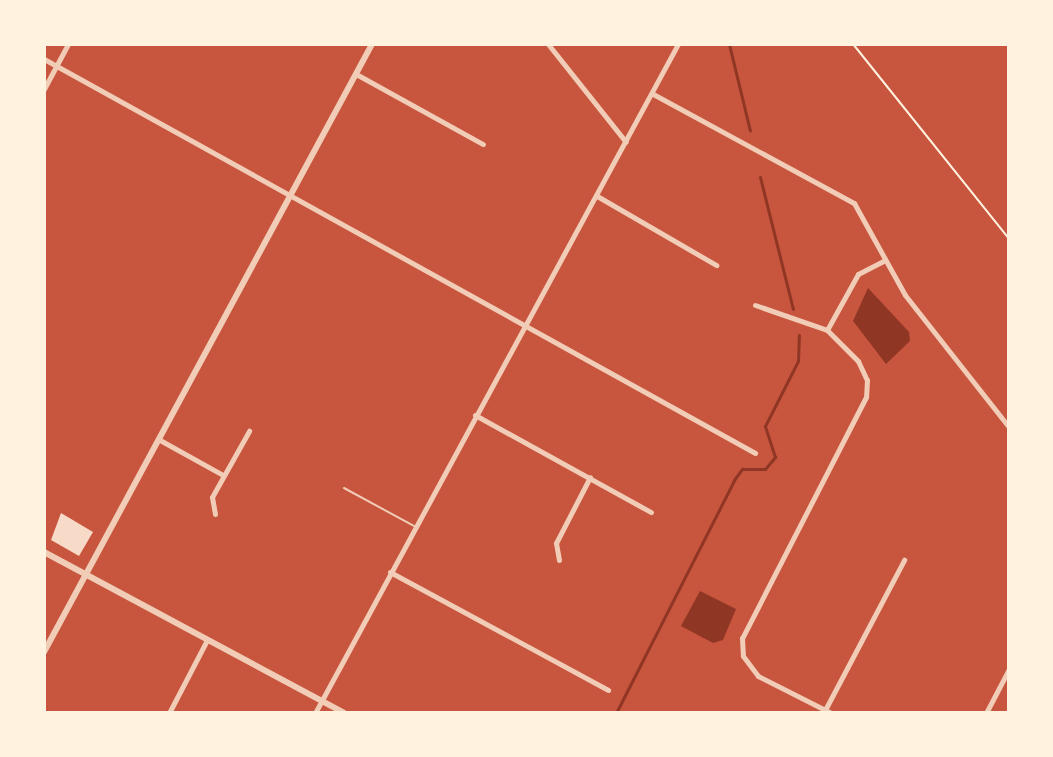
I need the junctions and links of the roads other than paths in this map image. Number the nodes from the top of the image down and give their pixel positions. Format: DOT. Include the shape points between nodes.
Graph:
graph roads {
  1 [pos="68,44"];
  2 [pos="372,44"];
  3 [pos="548,44"];
  4 [pos="678,44"];
  5 [pos="44,59"];
  6 [pos="57,65"];
  7 [pos="356,74"];
  8 [pos="44,89"];
  9 [pos="653,94"];
  10 [pos="626,142"];
  11 [pos="483,144"];
  12 [pos="290,195"];
  13 [pos="597,196"];
  14 [pos="884,261"];
  15 [pos="716,265"];
  16 [pos="755,305"];
  17 [pos="525,326"];
  18 [pos="827,330"];
  19 [pos="475,415"];
  20 [pos="1009,427"];
  21 [pos="249,431"];
  22 [pos="158,439"];
  23 [pos="755,453"];
  24 [pos="223,475"];
  25 [pos="590,477"];
  26 [pos="344,488"];
  27 [pos="651,512"];
  28 [pos="215,514"];
  29 [pos="415,526"];
  30 [pos="44,552"];
  31 [pos="559,560"];
  32 [pos="904,560"];
  33 [pos="390,572"];
  34 [pos="84,573"];
  35 [pos="207,640"];
  36 [pos="44,652"];
  37 [pos="1009,669"];
  38 [pos="608,690"];
  39 [pos="321,701"];
  40 [pos="828,712"];
  41 [pos="169,713"];
  42 [pos="315,713"];
  43 [pos="344,713"];
  44 [pos="986,713"];
  1 -- 6 [label="street"];
  2 -- 7 [label="street"];
  3 -- 10 [label="street"];
  4 -- 9 [label="street"];
  5 -- 6 [label="street"];
  6 -- 8 [label="street"];
  6 -- 12 [label="street"];
  7 -- 11 [label="street"];
  7 -- 12 [label="street"];
  9 -- 10 [label="street"];
  9 -- 14 [label="street" via="854,203"];
  10 -- 13 [label="street"];
  12 -- 17 [label="street"];
  12 -- 22 [label="street"];
  13 -- 15 [label="street"];
  13 -- 17 [label="street"];
  14 -- 18 [label="street" via="858,274"];
  14 -- 20 [label="street"];
  16 -- 18 [label="street"];
  17 -- 19 [label="street"];
  17 -- 23 [label="street"];
  18 -- 40 [label="street" via="858,361 867,380 866,397 746,628 741,647 747,665"];
  19 -- 25 [label="street"];
  19 -- 29 [label="street"];
  21 -- 24 [label="street"];
  22 -- 24 [label="street"];
  22 -- 34 [label="street"];
  24 -- 28 [label="street" via="212,497"];
  25 -- 27 [label="street"];
  25 -- 31 [label="street" via="556,543"];
  26 -- 29 [label="lane"];
  29 -- 33 [label="street"];
  30 -- 34 [label="street"];
  32 -- 40 [label="street"];
  33 -- 38 [label="street"];
  33 -- 39 [label="street"];
  34 -- 35 [label="street"];
  34 -- 36 [label="street"];
  35 -- 39 [label="street"];
  35 -- 41 [label="street"];
  37 -- 44 [label="street"];
  39 -- 42 [label="street"];
  39 -- 43 [label="street"];
}
